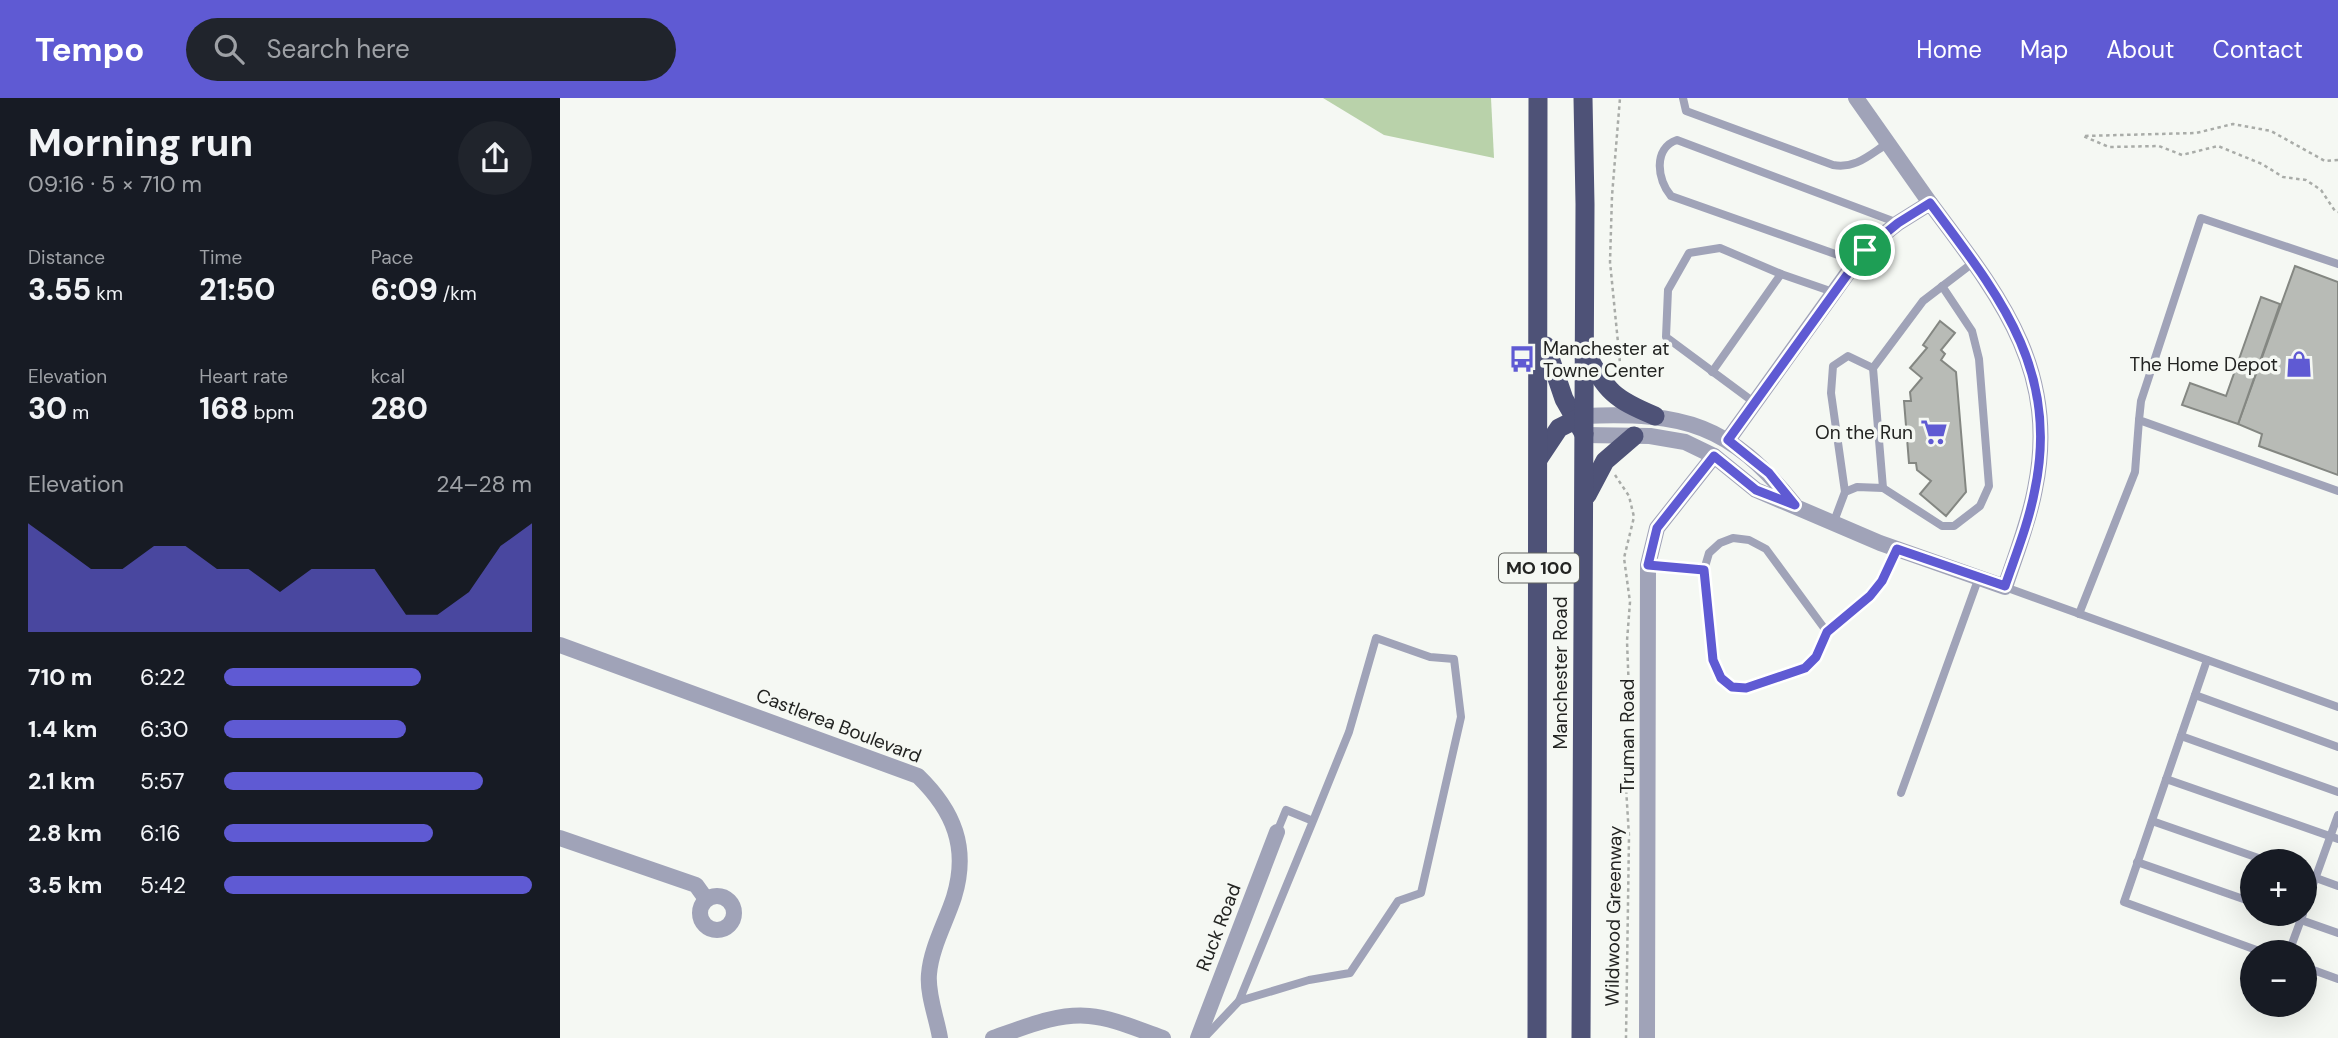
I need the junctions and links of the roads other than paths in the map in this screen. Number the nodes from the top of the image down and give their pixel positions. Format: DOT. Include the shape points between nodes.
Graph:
graph roads {
  1 [pos="1538,98"];
  2 [pos="1583,98"];
  3 [pos="1683,98"];
  4 [pos="1856,98"];
  5 [pos="1888,143"];
  6 [pos="1930,203"];
  7 [pos="1898,223"];
  8 [pos="1855,261"];
  9 [pos="1974,262"];
  10 [pos="2338,264"];
  11 [pos="1781,274"];
  12 [pos="1942,286"];
  13 [pos="1833,292"];
  14 [pos="1540,325"];
  15 [pos="1584,351"];
  16 [pos="1873,368"];
  17 [pos="1712,372"];
  18 [pos="1755,404"];
  19 [pos="1655,416"];
  20 [pos="2139,421"];
  21 [pos="1581,423"];
  22 [pos="1634,436"];
  23 [pos="1728,440"];
  24 [pos="1714,456"];
  25 [pos="1539,458"];
  26 [pos="1883,488"];
  27 [pos="2338,491"];
  28 [pos="1845,492"];
  29 [pos="1584,503"];
  30 [pos="1795,505"];
  31 [pos="1833,524"];
  32 [pos="1897,549"];
  33 [pos="1648,565"];
  34 [pos="1704,570"];
  35 [pos="1979,577"];
  36 [pos="2005,586"];
  37 [pos="2079,614"];
  38 [pos="1827,632"];
  39 [pos="560,645"];
  40 [pos="2207,660"];
  41 [pos="2195,695"];
  42 [pos="2338,707"];
  43 [pos="2181,736"];
  44 [pos="2338,747"];
  45 [pos="2166,779"];
  46 [pos="2338,792"];
  47 [pos="1901,793"];
  48 [pos="2338,816"];
  49 [pos="1313,821"];
  50 [pos="2152,821"];
  51 [pos="1278,832"];
  52 [pos="560,838"];
  53 [pos="2334,838"];
  54 [pos="2240,852"];
  55 [pos="2137,862"];
  56 [pos="2317,874"];
  57 [pos="2317,879"];
  58 [pos="2338,886"];
  59 [pos="2240,898"];
  60 [pos="706,899"];
  61 [pos="2317,923"];
  62 [pos="2338,933"];
  63 [pos="2240,944"];
  64 [pos="2317,971"];
  65 [pos="2338,979"];
  66 [pos="1239,1001"];
  67 [pos="940,1038"];
  68 [pos="993,1038"];
  69 [pos="1163,1038"];
  70 [pos="1198,1038"];
  71 [pos="1204,1038"];
  72 [pos="1537,1038"];
  73 [pos="1581,1038"];
  74 [pos="1647,1038"];
  1 -- 14 [label="highway, Manchester Road / MO 100"];
  2 -- 15 [label="highway, Manchester Road / MO 100"];
  3 -- 5 [label="lane" via="1686,111 1833,165 1855,165"];
  4 -- 5 [label="street"];
  5 -- 6 [label="street"];
  6 -- 7 [label="street"];
  6 -- 9 [label="street"];
  7 -- 8 [label="street"];
  7 -- 8 [label="lane" via="1677,140 1661,152 1664,188 1671,196"];
  8 -- 13 [label="street"];
  9 -- 12 [label="lane"];
  9 -- 36 [label="street" via="2023,342 2040,416 2036,488"];
  10 -- 20 [label="lane" via="2201,218 2141,401"];
  11 -- 13 [label="lane"];
  11 -- 17 [label="lane"];
  11 -- 17 [label="lane" via="1720,248 1689,253 1668,290 1666,337"];
  12 -- 16 [label="lane" via="1923,301"];
  12 -- 26 [label="lane" via="1972,331 1979,359 1989,486 1980,506 1954,526 1941,526"];
  13 -- 18 [label="street"];
  14 -- 21 [label="highway" via="1554,373"];
  14 -- 25 [label="highway, Manchester Road / MO 100"];
  15 -- 19 [label="highway" via="1614,396"];
  15 -- 21 [label="highway, Manchester Road / MO 100"];
  16 -- 26 [label="lane"];
  16 -- 28 [label="lane" via="1848,356 1833,366 1831,393"];
  17 -- 18 [label="lane"];
  18 -- 23 [label="street"];
  19 -- 21 [label="street"];
  19 -- 23 [label="street" via="1690,422"];
  20 -- 27 [label="lane"];
  20 -- 37 [label="lane" via="2135,472"];
  21 -- 22 [label="street"];
  21 -- 25 [label="highway" via="1559,428"];
  21 -- 29 [label="highway, Manchester Road / MO 100"];
  22 -- 24 [label="street" via="1668,438"];
  22 -- 29 [label="highway" via="1605,461"];
  23 -- 30 [label="street" via="1769,473"];
  24 -- 30 [label="street" via="1756,490"];
  24 -- 33 [label="street, Truman Road" via="1657,528"];
  25 -- 72 [label="highway, Manchester Road / MO 100"];
  26 -- 28 [label="lane" via="1857,487"];
  28 -- 31 [label="lane"];
  29 -- 73 [label="highway, Manchester Road / MO 100"];
  30 -- 31 [label="street"];
  31 -- 32 [label="street"];
  32 -- 35 [label="street"];
  32 -- 38 [label="lane" via="1870,596"];
  33 -- 34 [label="lane"];
  33 -- 74 [label="street, Truman Road"];
  34 -- 38 [label="lane" via="1709,553 1720,543 1732,538 1749,540 1766,549"];
  34 -- 38 [label="lane" via="1713,660 1721,678 1732,687 1746,688 1805,668 1816,657"];
  35 -- 36 [label="street"];
  35 -- 47 [label="lane"];
  36 -- 37 [label="lane"];
  37 -- 40 [label="lane"];
  39 -- 67 [label="street, Castlerea Boulevard" via="918,776 936,794 960,842 954,896 929,976"];
  40 -- 41 [label="lane"];
  40 -- 42 [label="lane"];
  41 -- 43 [label="lane"];
  41 -- 44 [label="lane"];
  43 -- 45 [label="lane"];
  43 -- 46 [label="lane"];
  45 -- 50 [label="lane"];
  45 -- 53 [label="lane"];
  48 -- 53 [label="lane"];
  49 -- 51 [label="lane" via="1286,810"];
  49 -- 66 [label="lane"];
  49 -- 66 [label="lane" via="1349,732 1376,638 1430,657 1454,659 1461,717 1421,893 1398,901 1350,973"];
  50 -- 54 [label="lane"];
  50 -- 55 [label="lane"];
  51 -- 70 [label="street, Ruck Road"];
  52 -- 60 [label="street" via="696,885"];
  53 -- 56 [label="lane"];
  55 -- 59 [label="lane"];
  55 -- 63 [label="lane" via="2124,902"];
  57 -- 58 [label="lane"];
  61 -- 62 [label="lane"];
  64 -- 65 [label="lane"];
  66 -- 71 [label="lane"];
  68 -- 69 [label="street" via="1059,1017 1087,1016"];
}
